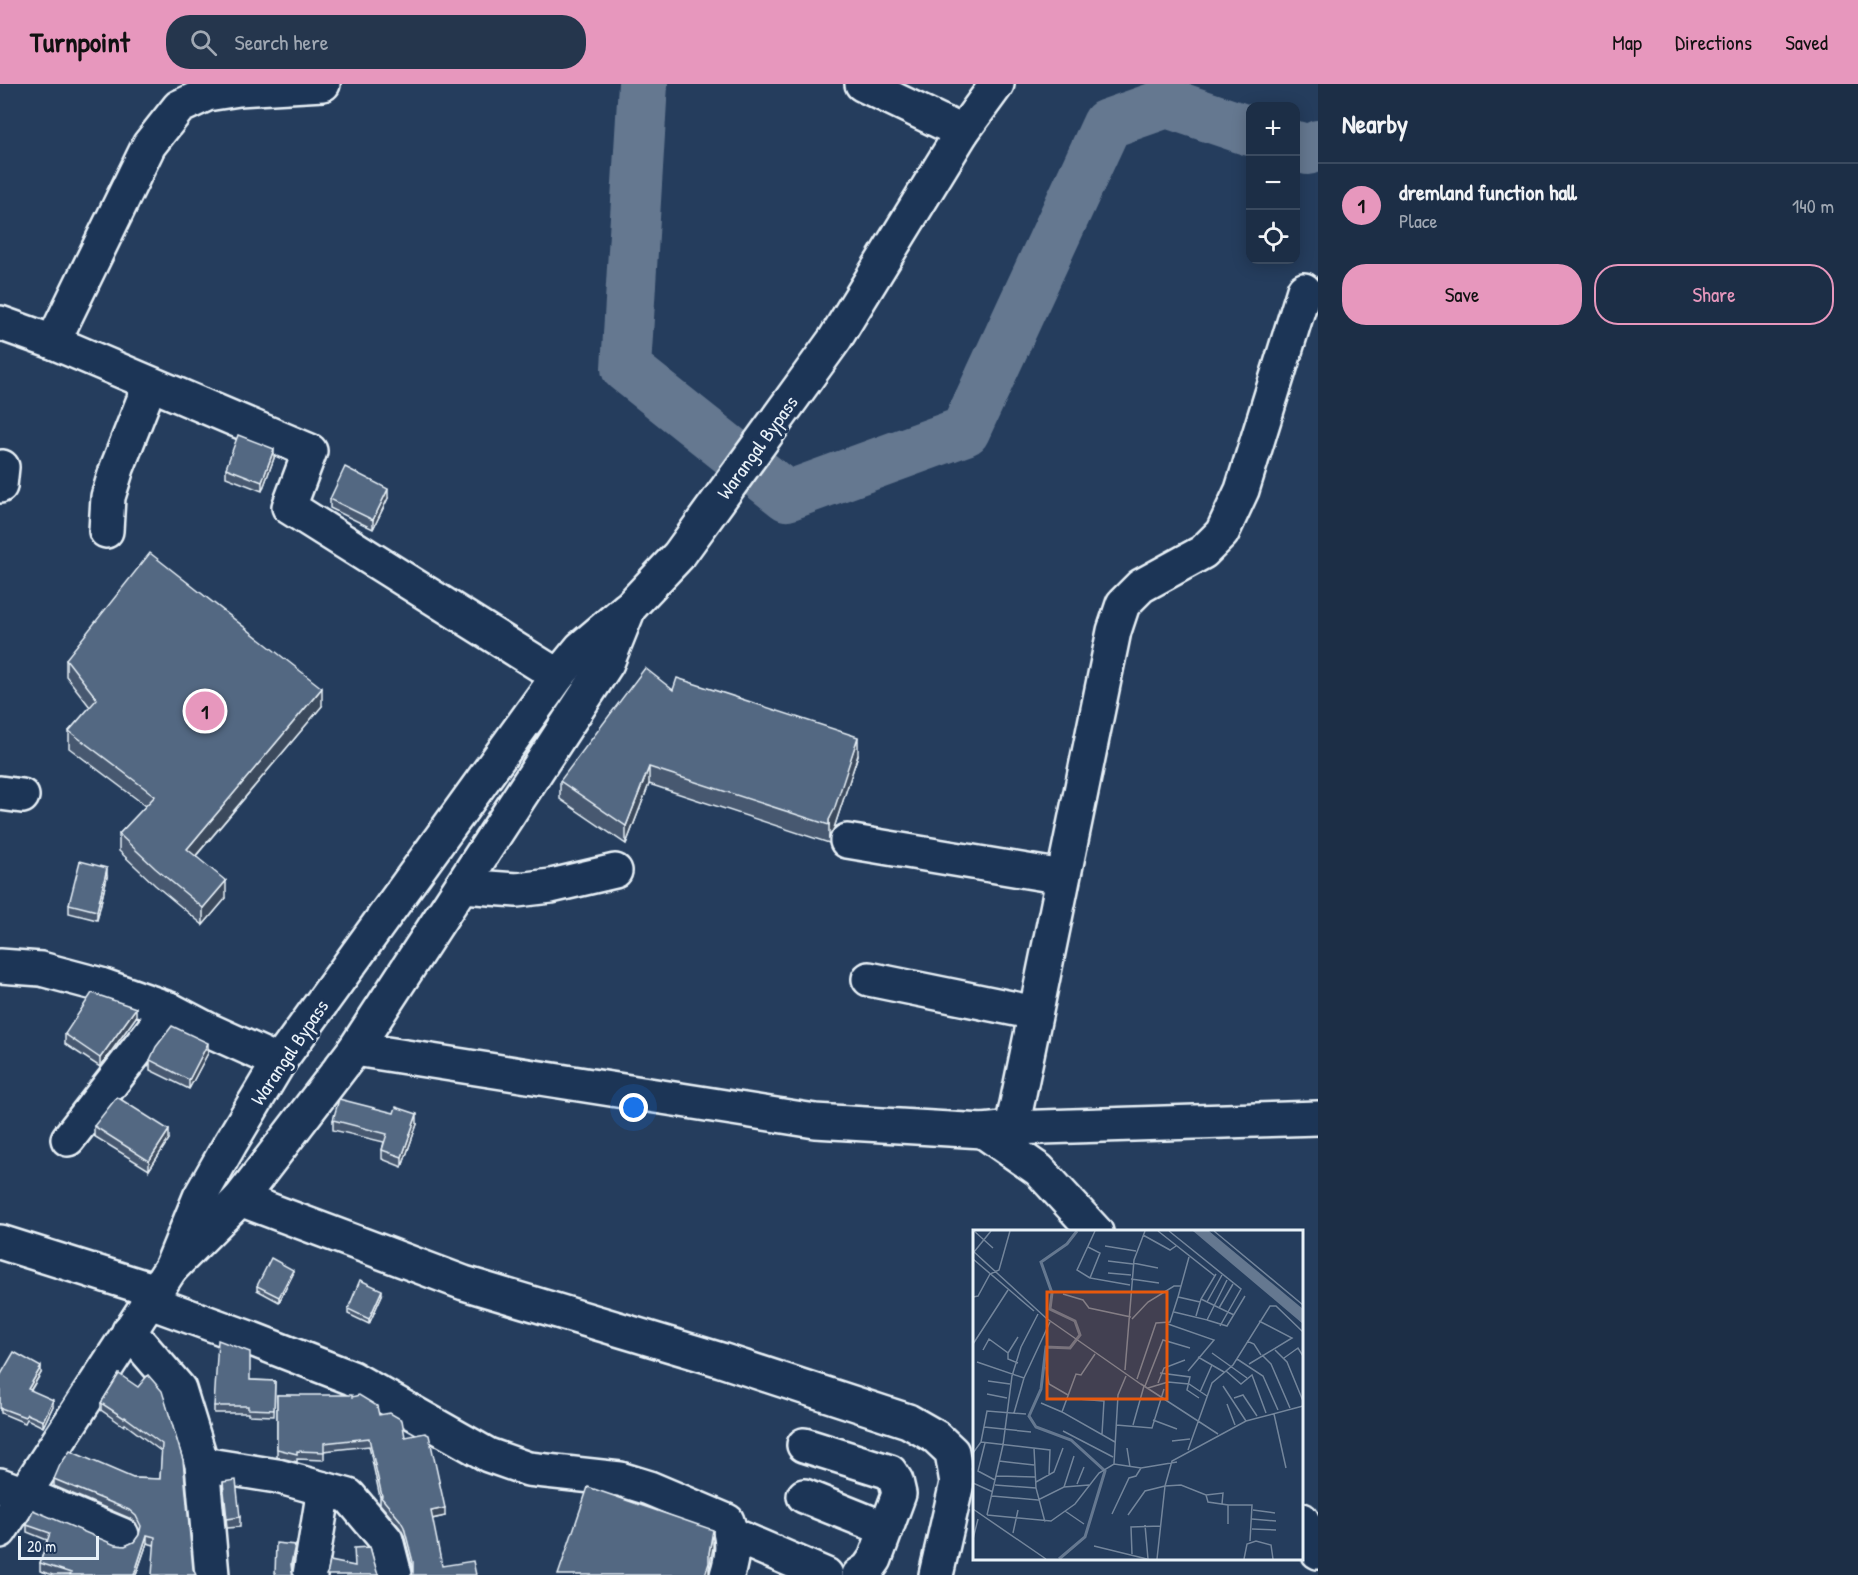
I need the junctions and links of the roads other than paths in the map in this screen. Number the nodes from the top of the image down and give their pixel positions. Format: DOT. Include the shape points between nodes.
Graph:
graph roads {
  1 [pos="323,84"];
  2 [pos="862,84"];
  3 [pos="997,84"];
  4 [pos="962,132"];
  5 [pos="1304,290"];
  6 [pos="0,324"];
  7 [pos="53,342"];
  8 [pos="150,384"];
  9 [pos="106,531"];
  10 [pos="629,608"];
  11 [pos="558,676"];
  12 [pos="847,841"];
  13 [pos="615,871"];
  14 [pos="1063,876"];
  15 [pos="462,886"];
  16 [pos="0,966"];
  17 [pos="869,979"];
  18 [pos="170,1009"];
  19 [pos="1035,1013"];
  20 [pos="355,1049"];
  21 [pos="279,1062"];
  22 [pos="1318,1118"];
  23 [pos="998,1129"];
  24 [pos="68,1139"];
  25 [pos="240,1198"];
  26 [pos="1093,1230"];
  27 [pos="0,1242"];
  28 [pos="159,1287"];
  29 [pos="129,1331"];
  30 [pos="804,1445"];
  31 [pos="202,1464"];
  32 [pos="12,1489"];
  33 [pos="324,1489"];
  34 [pos="804,1496"];
  35 [pos="1303,1522"];
  36 [pos="886,1529"];
  37 [pos="0,1531"];
  38 [pos="731,1534"];
  39 [pos="122,1535"];
  40 [pos="1318,1552"];
  41 [pos="212,1575"];
  42 [pos="310,1575"];
  43 [pos="395,1575"];
  44 [pos="727,1575"];
  45 [pos="826,1575"];
  46 [pos="859,1575"];
  47 [pos="936,1575"];
  1 -- 7 [label="street" via="207,94 178,107 149,146"];
  2 -- 4 [label="street"];
  3 -- 4 [label="street, Warangal Bypass"];
  4 -- 10 [label="street, Warangal Bypass" via="835,339 679,555"];
  5 -- 14 [label="street" via="1242,490 1222,533 1203,552 1141,586 1123,604 1113,631"];
  6 -- 7 [label="street"];
  7 -- 8 [label="street"];
  8 -- 9 [label="street" via="108,497"];
  8 -- 11 [label="street" via="310,452 289,507"];
  10 -- 11 [label="street, Warangal Bypass" via="581,648"];
  10 -- 15 [label="street" via="607,663"];
  11 -- 21 [label="street, Warangal Bypass"];
  12 -- 14 [label="street"];
  13 -- 15 [label="street" via="517,890"];
  14 -- 19 [label="street"];
  15 -- 20 [label="street"];
  16 -- 18 [label="street" via="41,969"];
  17 -- 19 [label="street"];
  18 -- 21 [label="street"];
  18 -- 24 [label="street"];
  19 -- 23 [label="street"];
  20 -- 23 [label="street" via="815,1121"];
  20 -- 25 [label="street"];
  21 -- 28 [label="street, Warangal Bypass" via="200,1197"];
  22 -- 23 [label="street"];
  23 -- 26 [label="street"];
  25 -- 28 [label="street"];
  25 -- 47 [label="street" via="464,1283 908,1421 936,1437 952,1452 957,1483"];
  27 -- 28 [label="street"];
  28 -- 29 [label="street, Warangal Bypass"];
  28 -- 38 [label="street" via="252,1339 352,1378 488,1455 528,1469 620,1479 649,1488 727,1521"];
  29 -- 31 [label="street" via="179,1389"];
  29 -- 32 [label="street, Warangal Bypass"];
  30 -- 36 [label="street" via="890,1472 899,1494"];
  31 -- 33 [label="street" via="277,1476"];
  31 -- 41 [label="street"];
  32 -- 37 [label="street, Warangal Bypass"];
  32 -- 39 [label="street"];
  33 -- 42 [label="street"];
  33 -- 43 [label="street" via="349,1496 386,1540"];
  34 -- 36 [label="street"];
  35 -- 40 [label="street"];
  36 -- 46 [label="street" via="875,1559"];
  38 -- 44 [label="street" via="733,1555"];
  38 -- 45 [label="street"];
}
